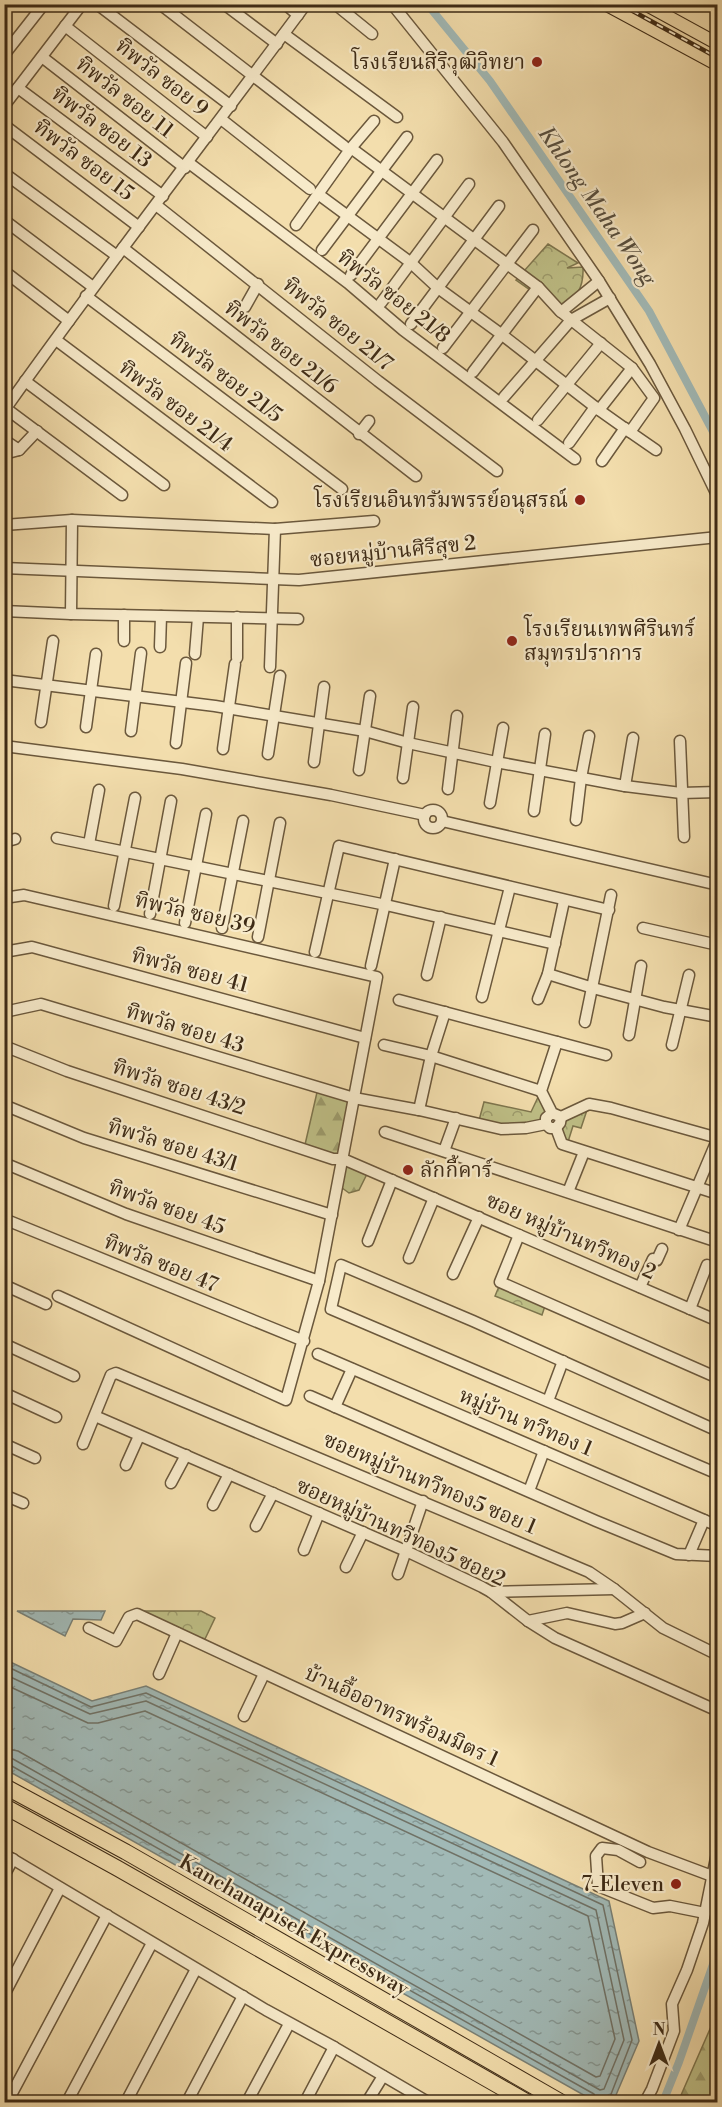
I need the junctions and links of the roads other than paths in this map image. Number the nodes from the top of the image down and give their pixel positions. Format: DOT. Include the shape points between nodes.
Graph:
graph roads {
  1 [pos="44,4"];
  2 [pos="82,4"];
  3 [pos="97,4"];
  4 [pos="160,4"];
  5 [pos="224,4"];
  6 [pos="285,4"];
  7 [pos="306,4"];
  8 [pos="335,4"];
  9 [pos="392,4"];
  10 [pos="605,4"];
  11 [pos="645,4"];
  12 [pos="298,15"];
  13 [pos="65,26"];
  14 [pos="284,34"];
  15 [pos="372,34"];
  16 [pos="706,38"];
  17 [pos="277,44"];
  18 [pos="717,44"];
  19 [pos="697,54"];
  20 [pos="4,55"];
  21 [pos="42,57"];
  22 [pos="717,65"];
  23 [pos="253,76"];
  24 [pos="18,88"];
  25 [pos="4,106"];
  26 [pos="231,106"];
  27 [pos="397,117"];
  28 [pos="221,119"];
  29 [pos="374,121"];
  30 [pos="4,125"];
  31 [pos="207,137"];
  32 [pos="407,137"];
  33 [pos="347,147"];
  34 [pos="437,160"];
  35 [pos="187,165"];
  36 [pos="381,171"];
  37 [pos="4,172"];
  38 [pos="469,184"];
  39 [pos="314,191"];
  40 [pos="413,194"];
  41 [pos="159,201"];
  42 [pos="499,206"];
  43 [pos="348,216"];
  44 [pos="445,218"];
  45 [pos="4,220"];
  46 [pos="296,225"];
  47 [pos="139,227"];
  48 [pos="533,230"];
  49 [pos="378,239"];
  50 [pos="474,241"];
  51 [pos="322,250"];
  52 [pos="120,252"];
  53 [pos="410,262"];
  54 [pos="507,264"];
  55 [pos="4,271"];
  56 [pos="351,275"];
  57 [pos="599,281"];
  58 [pos="258,284"];
  59 [pos="538,287"];
  60 [pos="438,288"];
  61 [pos="89,291"];
  62 [pos="610,298"];
  63 [pos="381,303"];
  64 [pos="245,307"];
  65 [pos="471,312"];
  66 [pos="561,312"];
  67 [pos="571,320"];
  68 [pos="69,321"];
  69 [pos="411,324"];
  70 [pos="501,334"];
  71 [pos="56,340"];
  72 [pos="601,343"];
  73 [pos="443,348"];
  74 [pos="535,362"];
  75 [pos="632,368"];
  76 [pos="473,372"];
  77 [pos="25,381"];
  78 [pos="566,385"];
  79 [pos="504,397"];
  80 [pos="5,408"];
  81 [pos="597,409"];
  82 [pos="538,420"];
  83 [pos="369,421"];
  84 [pos="627,430"];
  85 [pos="37,431"];
  86 [pos="359,434"];
  87 [pos="4,440"];
  88 [pos="568,443"];
  89 [pos="19,450"];
  90 [pos="656,450"];
  91 [pos="4,454"];
  92 [pos="575,459"];
  93 [pos="602,461"];
  94 [pos="497,471"];
  95 [pos="416,476"];
  96 [pos="164,485"];
  97 [pos="342,489"];
  98 [pos="122,495"];
  99 [pos="717,497"];
  100 [pos="272,502"];
  101 [pos="72,520"];
  102 [pos="374,521"];
  103 [pos="4,525"];
  104 [pos="275,529"];
  105 [pos="717,537"];
  106 [pos="4,568"];
  107 [pos="72,570"];
  108 [pos="273,580"];
  109 [pos="4,611"];
  110 [pos="71,614"];
  111 [pos="124,615"];
  112 [pos="161,616"];
  113 [pos="198,616"];
  114 [pos="237,617"];
  115 [pos="271,618"];
  116 [pos="298,619"];
  117 [pos="124,640"];
  118 [pos="53,641"];
  119 [pos="160,647"];
  120 [pos="141,653"];
  121 [pos="96,654"];
  122 [pos="195,654"];
  123 [pos="186,663"];
  124 [pos="270,667"];
  125 [pos="280,676"];
  126 [pos="4,680"];
  127 [pos="47,686"];
  128 [pos="324,687"];
  129 [pos="91,691"];
  130 [pos="136,696"];
  131 [pos="369,696"];
  132 [pos="181,702"];
  133 [pos="413,707"];
  134 [pos="229,709"];
  135 [pos="274,716"];
  136 [pos="457,716"];
  137 [pos="41,722"];
  138 [pos="319,723"];
  139 [pos="86,727"];
  140 [pos="503,728"];
  141 [pos="131,731"];
  142 [pos="365,731"];
  143 [pos="545,734"];
  144 [pos="589,736"];
  145 [pos="633,738"];
  146 [pos="680,741"];
  147 [pos="176,742"];
  148 [pos="408,743"];
  149 [pos="4,746"];
  150 [pos="223,749"];
  151 [pos="452,752"];
  152 [pos="268,754"];
  153 [pos="314,762"];
  154 [pos="496,762"];
  155 [pos="540,770"];
  156 [pos="359,771"];
  157 [pos="403,778"];
  158 [pos="581,778"];
  159 [pos="625,786"];
  160 [pos="448,789"];
  161 [pos="99,790"];
  162 [pos="717,792"];
  163 [pos="681,793"];
  164 [pos="135,798"];
  165 [pos="171,801"];
  166 [pos="490,803"];
  167 [pos="534,811"];
  168 [pos="206,814"];
  169 [pos="243,820"];
  170 [pos="576,820"];
  171 [pos="280,824"];
  172 [pos="684,837"];
  173 [pos="57,838"];
  174 [pos="89,844"];
  175 [pos="125,851"];
  176 [pos="160,858"];
  177 [pos="395,859"];
  178 [pos="196,866"];
  179 [pos="232,873"];
  180 [pos="268,881"];
  181 [pos="717,885"];
  182 [pos="510,887"];
  183 [pos="328,893"];
  184 [pos="611,895"];
  185 [pos="4,898"];
  186 [pos="564,901"];
  187 [pos="386,905"];
  188 [pos="114,906"];
  189 [pos="609,910"];
  190 [pos="150,914"];
  191 [pos="441,917"];
  192 [pos="185,923"];
  193 [pos="222,928"];
  194 [pos="644,928"];
  195 [pos="499,931"];
  196 [pos="258,937"];
  197 [pos="555,944"];
  198 [pos="717,945"];
  199 [pos="315,951"];
  200 [pos="4,952"];
  201 [pos="371,966"];
  202 [pos="641,966"];
  203 [pos="548,974"];
  204 [pos="427,975"];
  205 [pos="689,975"];
  206 [pos="593,988"];
  207 [pos="482,997"];
  208 [pos="538,999"];
  209 [pos="635,999"];
  210 [pos="399,1000"];
  211 [pos="681,1010"];
  212 [pos="4,1012"];
  213 [pos="445,1012"];
  214 [pos="717,1017"];
  215 [pos="585,1022"];
  216 [pos="629,1035"];
  217 [pos="365,1038"];
  218 [pos="557,1042"];
  219 [pos="384,1045"];
  220 [pos="672,1045"];
  221 [pos="4,1046"];
  222 [pos="606,1055"];
  223 [pos="431,1056"];
  224 [pos="541,1092"];
  225 [pos="354,1098"];
  226 [pos="4,1105"];
  227 [pos="419,1110"];
  228 [pos="556,1115"];
  229 [pos="456,1118"];
  230 [pos="551,1126"];
  231 [pos="385,1132"];
  232 [pos="444,1151"];
  233 [pos="584,1152"];
  234 [pos="343,1159"];
  235 [pos="4,1163"];
  236 [pos="392,1180"];
  237 [pos="698,1187"];
  238 [pos="568,1192"];
  239 [pos="717,1194"];
  240 [pos="434,1198"];
  241 [pos="332,1215"];
  242 [pos="479,1217"];
  243 [pos="4,1219"];
  244 [pos="680,1230"];
  245 [pos="519,1235"];
  246 [pos="368,1241"];
  247 [pos="717,1242"];
  248 [pos="662,1249"];
  249 [pos="409,1258"];
  250 [pos="707,1265"];
  251 [pos="453,1274"];
  252 [pos="319,1281"];
  253 [pos="4,1285"];
  254 [pos="640,1287"];
  255 [pos="58,1296"];
  256 [pos="46,1304"];
  257 [pos="690,1309"];
  258 [pos="717,1321"];
  259 [pos="304,1341"];
  260 [pos="4,1344"];
  261 [pos="318,1354"];
  262 [pos="563,1361"];
  263 [pos="352,1369"];
  264 [pos="74,1376"];
  265 [pos="717,1378"];
  266 [pos="4,1393"];
  267 [pos="310,1396"];
  268 [pos="548,1401"];
  269 [pos="335,1407"];
  270 [pos="94,1416"];
  271 [pos="56,1417"];
  272 [pos="717,1431"];
  273 [pos="139,1436"];
  274 [pos="4,1444"];
  275 [pos="83,1444"];
  276 [pos="544,1451"];
  277 [pos="186,1455"];
  278 [pos="35,1458"];
  279 [pos="126,1465"];
  280 [pos="230,1474"];
  281 [pos="717,1474"];
  282 [pos="171,1483"];
  283 [pos="529,1491"];
  284 [pos="273,1493"];
  285 [pos="4,1495"];
  286 [pos="423,1501"];
  287 [pos="23,1503"];
  288 [pos="213,1505"];
  289 [pos="319,1513"];
  290 [pos="704,1520"];
  291 [pos="256,1526"];
  292 [pos="717,1526"];
  293 [pos="363,1532"];
  294 [pos="304,1550"];
  295 [pos="406,1551"];
  296 [pos="688,1555"];
  297 [pos="717,1556"];
  298 [pos="346,1568"];
  299 [pos="398,1574"];
  300 [pos="614,1589"];
  301 [pos="491,1592"];
  302 [pos="645,1613"];
  303 [pos="528,1621"];
  304 [pos="89,1628"];
  305 [pos="177,1633"];
  306 [pos="717,1655"];
  307 [pos="159,1674"];
  308 [pos="264,1674"];
  309 [pos="717,1711"];
  310 [pos="244,1716"];
  311 [pos="4,1786"];
  312 [pos="4,1806"];
  313 [pos="717,1848"];
  314 [pos="9,1857"];
  315 [pos="640,1862"];
  316 [pos="4,1876"];
  317 [pos="712,1876"];
  318 [pos="60,1888"];
  319 [pos="705,1913"];
  320 [pos="107,1915"];
  321 [pos="152,1943"];
  322 [pos="196,1969"];
  323 [pos="4,1995"];
  324 [pos="243,1996"];
  325 [pos="289,2024"];
  326 [pos="334,2047"];
  327 [pos="382,2076"];
  328 [pos="11,2098"];
  329 [pos="426,2102"];
  330 [pos="68,2103"];
  331 [pos="126,2103"];
  332 [pos="187,2103"];
  333 [pos="247,2103"];
  334 [pos="305,2103"];
  335 [pos="367,2103"];
  336 [pos="527,2103"];
  337 [pos="561,2103"];
  338 [pos="645,2103"];
  1 -- 20 [label="street"];
  2 -- 13 [label="street"];
  3 -- 26 [label="street"];
  4 -- 23 [label="street"];
  5 -- 17 [label="street"];
  6 -- 12 [label="street"];
  7 -- 12 [label="street"];
  8 -- 15 [label="street"];
  9 -- 57 [label="street" via="503,142"];
  10 -- 19 [label="main road"];
  11 -- 16 [label="main road"];
  12 -- 14 [label="street"];
  13 -- 21 [label="street"];
  13 -- 31 [label="street, ทิพวัล ซอย 9"];
  14 -- 17 [label="street"];
  14 -- 27 [label="street"];
  16 -- 18 [label="main road"];
  16 -- 19 [label="main road"];
  17 -- 23 [label="street"];
  19 -- 22 [label="main road"];
  21 -- 24 [label="street"];
  21 -- 35 [label="street, ทิพวัล ซอย 11"];
  23 -- 26 [label="street"];
  23 -- 33 [label="street"];
  24 -- 25 [label="street"];
  24 -- 41 [label="street, ทิพวัล ซอย 13"];
  26 -- 28 [label="street"];
  28 -- 31 [label="street"];
  28 -- 39 [label="street"];
  29 -- 33 [label="street"];
  30 -- 47 [label="street, ทิพวัล ซอย 15"];
  31 -- 35 [label="street"];
  32 -- 36 [label="street"];
  33 -- 36 [label="street"];
  33 -- 39 [label="street"];
  34 -- 40 [label="street"];
  35 -- 41 [label="street"];
  35 -- 92 [label="street, ทิพวัล ซอย 21/8"];
  36 -- 40 [label="street"];
  36 -- 43 [label="street"];
  37 -- 52 [label="street, ทิพวัล ซอย 21/6"];
  38 -- 44 [label="street"];
  39 -- 43 [label="street"];
  39 -- 46 [label="street"];
  40 -- 44 [label="street"];
  40 -- 49 [label="street"];
  41 -- 47 [label="street"];
  41 -- 58 [label="street, ทิพวัล ซอย 21/7"];
  42 -- 50 [label="street"];
  43 -- 49 [label="street"];
  43 -- 51 [label="street"];
  44 -- 50 [label="street"];
  44 -- 53 [label="street"];
  45 -- 61 [label="street, ทิพวัล ซอย 21/5"];
  47 -- 52 [label="street"];
  48 -- 54 [label="street"];
  49 -- 53 [label="street"];
  49 -- 56 [label="street"];
  50 -- 54 [label="street"];
  50 -- 60 [label="street"];
  52 -- 61 [label="street"];
  52 -- 86 [label="street, ทิพวัล ซอย 21/6"];
  53 -- 60 [label="street"];
  53 -- 63 [label="street"];
  54 -- 59 [label="street"];
  54 -- 65 [label="street"];
  55 -- 68 [label="street"];
  57 -- 62 [label="street"];
  57 -- 66 [label="street"];
  58 -- 64 [label="street"];
  58 -- 94 [label="street, ทิพวัล ซอย 21/7"];
  59 -- 66 [label="street"];
  59 -- 70 [label="street"];
  60 -- 65 [label="street"];
  60 -- 69 [label="street"];
  61 -- 68 [label="street"];
  61 -- 97 [label="street, ทิพวัล ซอย 21/5"];
  62 -- 67 [label="street"];
  62 -- 99 [label="street" via="686,429"];
  65 -- 70 [label="street"];
  65 -- 73 [label="street"];
  66 -- 67 [label="street"];
  67 -- 72 [label="street"];
  67 -- 74 [label="street"];
  68 -- 71 [label="street"];
  70 -- 74 [label="street"];
  70 -- 76 [label="street"];
  71 -- 77 [label="street"];
  71 -- 100 [label="street, ทิพวัล ซอย 21/4"];
  72 -- 75 [label="street"];
  72 -- 78 [label="street"];
  74 -- 78 [label="street"];
  74 -- 79 [label="street"];
  75 -- 81 [label="street"];
  75 -- 84 [label="street" via="654,398"];
  77 -- 80 [label="street"];
  77 -- 96 [label="street"];
  78 -- 81 [label="street"];
  78 -- 82 [label="street"];
  80 -- 85 [label="street"];
  81 -- 84 [label="street"];
  81 -- 88 [label="street"];
  83 -- 86 [label="street"];
  84 -- 90 [label="street"];
  84 -- 93 [label="street"];
  85 -- 89 [label="street"];
  85 -- 98 [label="street"];
  86 -- 95 [label="street, ทิพวัล ซอย 21/6"];
  87 -- 89 [label="street"];
  89 -- 91 [label="street"];
  101 -- 103 [label="street"];
  101 -- 104 [label="street"];
  101 -- 107 [label="street"];
  102 -- 104 [label="street"];
  104 -- 108 [label="street"];
  105 -- 108 [label="street, ซอยหมู่บ้านศิรีสุข 2"];
  106 -- 107 [label="street, ซอยหมู่บ้านศิรีสุข 2"];
  107 -- 108 [label="street, ซอยหมู่บ้านศิรีสุข 2"];
  107 -- 110 [label="street"];
  108 -- 115 [label="street"];
  109 -- 110 [label="street"];
  110 -- 111 [label="street"];
  111 -- 112 [label="street"];
  111 -- 117 [label="street"];
  112 -- 113 [label="street"];
  112 -- 119 [label="street"];
  113 -- 114 [label="street"];
  113 -- 122 [label="street"];
  114 -- 115 [label="street"];
  114 -- 134 [label="street"];
  115 -- 116 [label="street"];
  115 -- 124 [label="street"];
  118 -- 127 [label="street"];
  120 -- 130 [label="street"];
  121 -- 129 [label="street"];
  123 -- 132 [label="street"];
  125 -- 135 [label="street"];
  126 -- 127 [label="street"];
  127 -- 129 [label="street"];
  127 -- 137 [label="street"];
  128 -- 138 [label="street"];
  129 -- 130 [label="street"];
  129 -- 139 [label="street"];
  130 -- 132 [label="street"];
  130 -- 141 [label="street"];
  131 -- 142 [label="street"];
  132 -- 134 [label="street"];
  132 -- 147 [label="street"];
  133 -- 148 [label="street"];
  134 -- 135 [label="street"];
  134 -- 150 [label="street"];
  135 -- 138 [label="street"];
  135 -- 152 [label="street"];
  136 -- 151 [label="street"];
  138 -- 142 [label="street"];
  138 -- 153 [label="street"];
  140 -- 154 [label="street"];
  142 -- 148 [label="street"];
  142 -- 156 [label="street"];
  143 -- 155 [label="street"];
  144 -- 158 [label="street"];
  145 -- 159 [label="street"];
  146 -- 163 [label="street"];
  148 -- 151 [label="street"];
  148 -- 157 [label="street"];
  149 -- 181 [label="street" via="182,769 331,795 425,815 426,824 431,827 437,827 442,820"];
  151 -- 154 [label="street"];
  151 -- 160 [label="street"];
  154 -- 155 [label="street"];
  154 -- 166 [label="street"];
  155 -- 158 [label="street"];
  155 -- 167 [label="street"];
  158 -- 159 [label="street"];
  158 -- 170 [label="street"];
  159 -- 163 [label="street"];
  161 -- 174 [label="street"];
  162 -- 163 [label="street"];
  163 -- 172 [label="street"];
  164 -- 175 [label="street"];
  165 -- 176 [label="street"];
  168 -- 178 [label="street"];
  169 -- 179 [label="street"];
  171 -- 180 [label="street"];
  173 -- 174 [label="street"];
  174 -- 175 [label="street"];
  175 -- 176 [label="street"];
  175 -- 188 [label="street"];
  176 -- 178 [label="street"];
  176 -- 190 [label="street"];
  177 -- 182 [label="street"];
  177 -- 183 [label="street" via="339,846"];
  177 -- 187 [label="street"];
  178 -- 179 [label="street"];
  178 -- 192 [label="street"];
  179 -- 180 [label="street"];
  179 -- 193 [label="street"];
  180 -- 183 [label="street"];
  180 -- 196 [label="street"];
  182 -- 186 [label="street"];
  182 -- 195 [label="street"];
  183 -- 187 [label="street"];
  183 -- 199 [label="street"];
  184 -- 189 [label="street"];
  185 -- 217 [label="street, ทิพวัล ซอย 39" via="24,895 377,976"];
  186 -- 189 [label="street"];
  186 -- 197 [label="street"];
  187 -- 191 [label="street"];
  187 -- 201 [label="street"];
  189 -- 206 [label="street"];
  191 -- 195 [label="street"];
  191 -- 204 [label="street"];
  194 -- 198 [label="street"];
  195 -- 197 [label="street"];
  195 -- 207 [label="street"];
  197 -- 203 [label="street"];
  200 -- 217 [label="street, ทิพวัล ซอย 41" via="32,947"];
  202 -- 209 [label="street"];
  203 -- 206 [label="street"];
  203 -- 208 [label="street"];
  205 -- 211 [label="street"];
  206 -- 209 [label="street"];
  206 -- 215 [label="street"];
  209 -- 211 [label="street"];
  209 -- 216 [label="street"];
  210 -- 213 [label="street"];
  211 -- 214 [label="street"];
  211 -- 220 [label="street"];
  212 -- 225 [label="street, ทิพวัล ซอย 43" via="41,1004"];
  213 -- 218 [label="street"];
  213 -- 223 [label="street"];
  217 -- 225 [label="street"];
  218 -- 222 [label="street"];
  218 -- 224 [label="street"];
  219 -- 223 [label="street"];
  221 -- 234 [label="street, ทิพวัล ซอย 43/2" via="68,1071 333,1159"];
  223 -- 224 [label="street"];
  223 -- 227 [label="street"];
  224 -- 228 [label="street"];
  225 -- 227 [label="street, ทิพวัล ซอย 43"];
  225 -- 234 [label="street"];
  226 -- 241 [label="street, ทิพวัล ซอย 43/1" via="84,1138"];
  227 -- 229 [label="street, ทิพวัล ซอย 43"];
  228 -- 230 [label="street" via="546,1118"];
  228 -- 237 [label="street" via="589,1104 717,1138"];
  229 -- 230 [label="street, ทิพวัล ซอย 43" via="501,1130"];
  229 -- 232 [label="street"];
  230 -- 233 [label="street" via="562,1144"];
  231 -- 232 [label="street"];
  232 -- 238 [label="street"];
  233 -- 237 [label="street"];
  233 -- 238 [label="street"];
  234 -- 236 [label="street, ซอย หมู่บ้านทวีทอง 2"];
  234 -- 241 [label="street"];
  235 -- 252 [label="street, ทิพวัล ซอย 45" via="126,1214"];
  236 -- 240 [label="street, ซอย หมู่บ้านทวีทอง 2"];
  236 -- 246 [label="street"];
  237 -- 239 [label="street"];
  237 -- 244 [label="street"];
  238 -- 244 [label="street"];
  240 -- 242 [label="street, ซอย หมู่บ้านทวีทอง 2"];
  240 -- 249 [label="street"];
  241 -- 252 [label="street"];
  242 -- 245 [label="street, ซอย หมู่บ้านทวีทอง 2"];
  242 -- 251 [label="street"];
  243 -- 259 [label="street, ทิพวัล ซอย 47"];
  244 -- 247 [label="street"];
  245 -- 254 [label="street, ซอย หมู่บ้านทวีทอง 2"];
  245 -- 265 [label="street" via="500,1282"];
  248 -- 254 [label="street"];
  250 -- 257 [label="street"];
  252 -- 259 [label="street"];
  253 -- 256 [label="street"];
  254 -- 257 [label="street, ซอย หมู่บ้านทวีทอง 2"];
  255 -- 259 [label="street" via="286,1400"];
  257 -- 258 [label="street, ซอย หมู่บ้านทวีทอง 2"];
  260 -- 264 [label="street"];
  261 -- 263 [label="street, หมู่บ้าน ทวีทอง 1"];
  262 -- 268 [label="street"];
  262 -- 268 [label="street" via="341,1265 331,1309"];
  262 -- 272 [label="street"];
  263 -- 269 [label="street"];
  263 -- 276 [label="street, หมู่บ้าน ทวีทอง 1"];
  266 -- 271 [label="street"];
  267 -- 269 [label="street"];
  268 -- 281 [label="street"];
  269 -- 283 [label="street"];
  270 -- 273 [label="street, ซอยหมู่บ้านทวีทอง5 ซอย2"];
  270 -- 275 [label="street"];
  270 -- 286 [label="street, ซอยหมู่บ้านทวีทอง5 ซอย 1" via="113,1373"];
  273 -- 277 [label="street, ซอยหมู่บ้านทวีทอง5 ซอย2"];
  273 -- 279 [label="street"];
  274 -- 278 [label="street"];
  276 -- 283 [label="street"];
  276 -- 290 [label="street, หมู่บ้าน ทวีทอง 1"];
  277 -- 280 [label="street, ซอยหมู่บ้านทวีทอง5 ซอย2"];
  277 -- 282 [label="street"];
  280 -- 284 [label="street, ซอยหมู่บ้านทวีทอง5 ซอย2"];
  280 -- 288 [label="street"];
  283 -- 296 [label="street" via="676,1554"];
  284 -- 289 [label="street, ซอยหมู่บ้านทวีทอง5 ซอย2"];
  284 -- 291 [label="street"];
  285 -- 287 [label="street"];
  286 -- 295 [label="street"];
  286 -- 300 [label="street, ซอยหมู่บ้านทวีทอง5 ซอย 1" via="589,1572"];
  289 -- 293 [label="street, ซอยหมู่บ้านทวีทอง5 ซอย2"];
  289 -- 294 [label="street"];
  290 -- 292 [label="street, หมู่บ้าน ทวีทอง 1"];
  290 -- 296 [label="street"];
  293 -- 295 [label="street, ซอยหมู่บ้านทวีทอง5 ซอย2"];
  293 -- 298 [label="street"];
  295 -- 299 [label="street"];
  295 -- 301 [label="street, ซอยหมู่บ้านทวีทอง5 ซอย2"];
  296 -- 297 [label="street"];
  300 -- 301 [label="street"];
  300 -- 302 [label="street, ซอยหมู่บ้านทวีทอง5 ซอย 1"];
  301 -- 303 [label="street, ซอยหมู่บ้านทวีทอง5 ซอย2"];
  302 -- 303 [label="street" via="615,1624 567,1613"];
  302 -- 306 [label="street, ซอยหมู่บ้านทวีทอง5 ซอย 1" via="663,1628"];
  303 -- 309 [label="street, ซอยหมู่บ้านทวีทอง5 ซอย2" via="555,1638"];
  304 -- 305 [label="street, บ้านอื้ออาทรพร้อมมิตร 1" via="116,1641 129,1617 137,1614"];
  305 -- 307 [label="street"];
  305 -- 308 [label="street, บ้านอื้ออาทรพร้อมมิตร 1"];
  308 -- 310 [label="street"];
  308 -- 317 [label="street, บ้านอื้ออาทรพร้อมมิตร 1" via="638,1848"];
  311 -- 337 [label="highway, Kanchanapisek Expressway"];
  312 -- 336 [label="highway, Kanchanapisek Expressway"];
  313 -- 317 [label="street"];
  314 -- 316 [label="street"];
  314 -- 318 [label="street"];
  315 -- 319 [label="street" via="610,1847 602,1848 596,1856 598,1886 652,1908 670,1906"];
  317 -- 319 [label="street"];
  318 -- 320 [label="street"];
  318 -- 323 [label="street"];
  319 -- 338 [label="street" via="672,2004 674,2031"];
  320 -- 321 [label="street"];
  320 -- 328 [label="street"];
  321 -- 322 [label="street"];
  321 -- 330 [label="street"];
  322 -- 324 [label="street"];
  322 -- 331 [label="street"];
  324 -- 325 [label="street"];
  324 -- 332 [label="street"];
  325 -- 326 [label="street"];
  325 -- 333 [label="street"];
  326 -- 327 [label="street"];
  326 -- 334 [label="street"];
  327 -- 329 [label="street"];
  327 -- 335 [label="street"];
}
